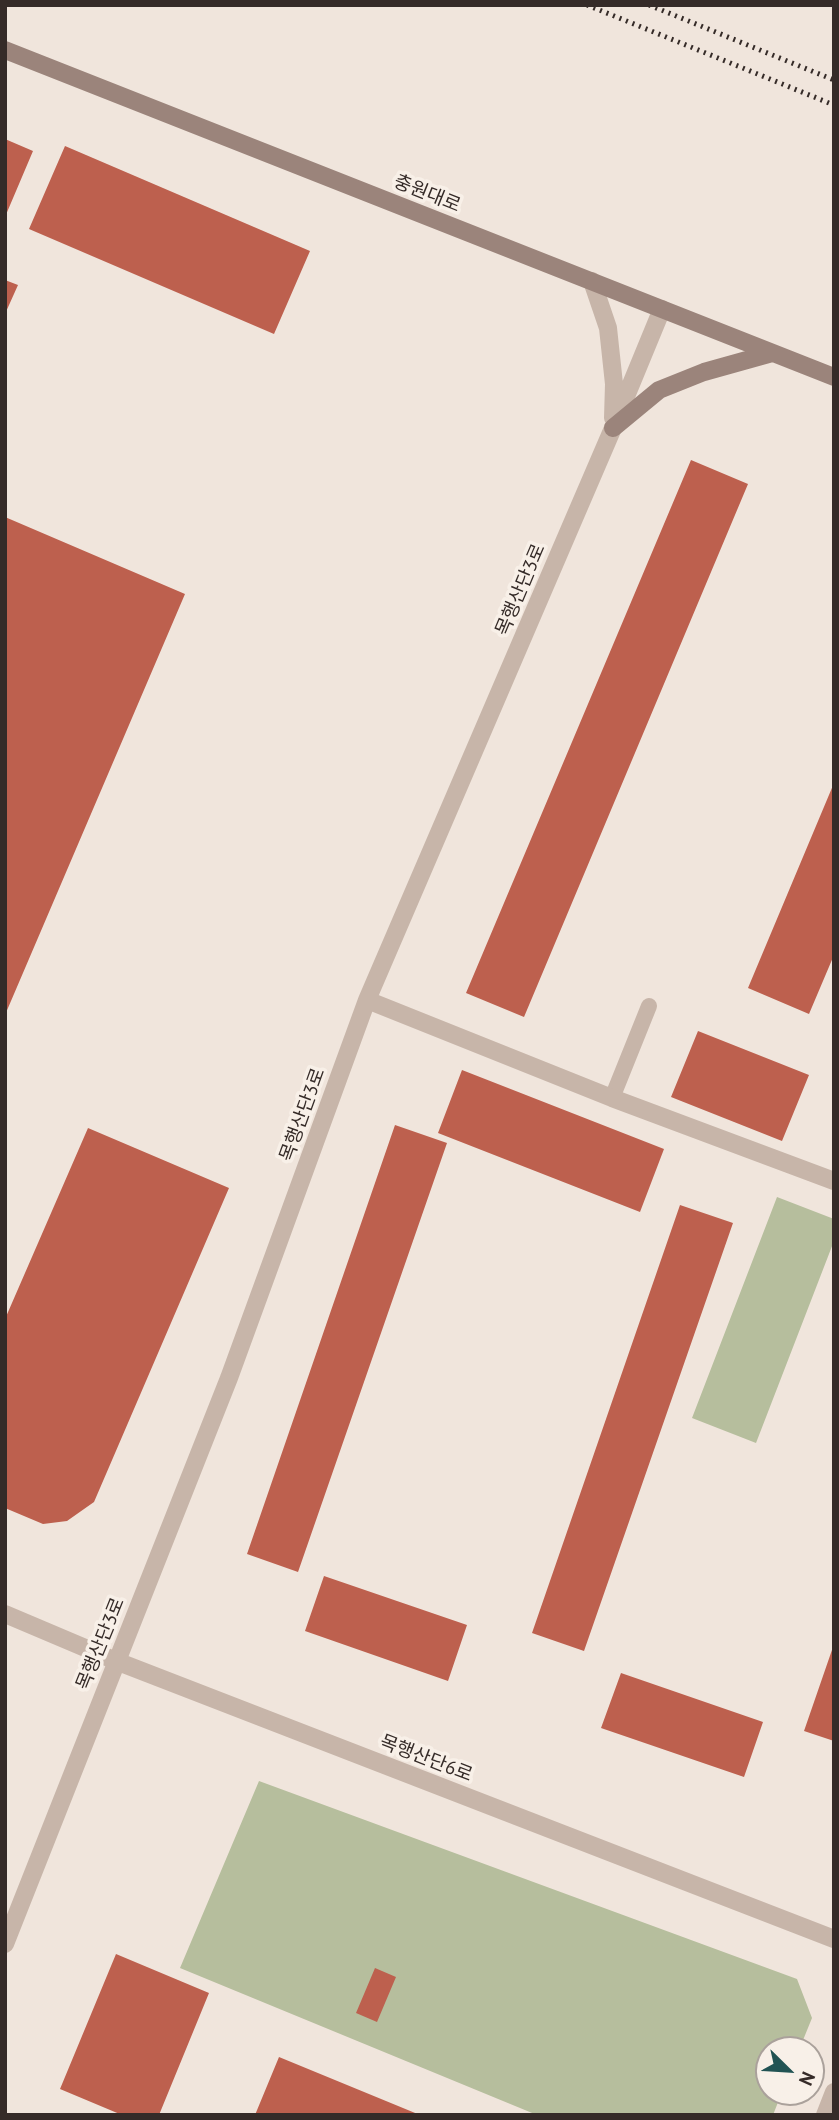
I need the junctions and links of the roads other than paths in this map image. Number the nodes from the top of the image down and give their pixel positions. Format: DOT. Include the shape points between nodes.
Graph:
graph roads {
  1 [pos="5,50"];
  2 [pos="592,281"];
  3 [pos="662,309"];
  4 [pos="772,353"];
  5 [pos="834,377"];
  6 [pos="613,428"];
  7 [pos="367,1000"];
  8 [pos="649,1006"];
  9 [pos="612,1098"];
  10 [pos="834,1181"];
  11 [pos="5,1614"];
  12 [pos="116,1661"];
  13 [pos="834,1940"];
  14 [pos="5,1944"];
  15 [pos="834,2092"];
  16 [pos="825,2115"];
  1 -- 2 [label="street, 충원대로"];
  2 -- 3 [label="street, 충원대로"];
  2 -- 6 [label="street" via="608,328"];
  3 -- 4 [label="street, 충원대로"];
  3 -- 6 [label="street, 목행산단3로"];
  4 -- 5 [label="street, 충원대로"];
  4 -- 6 [label="street" via="659,390"];
  6 -- 7 [label="street, 목행산단3로"];
  7 -- 9 [label="street"];
  7 -- 12 [label="street, 목행산단3로" via="229,1378"];
  8 -- 9 [label="lane"];
  9 -- 10 [label="street"];
  11 -- 12 [label="street, 목행산단6로"];
  12 -- 13 [label="street, 목행산단6로"];
  12 -- 14 [label="street, 목행산단3로"];
  15 -- 16 [label="street"];
}
